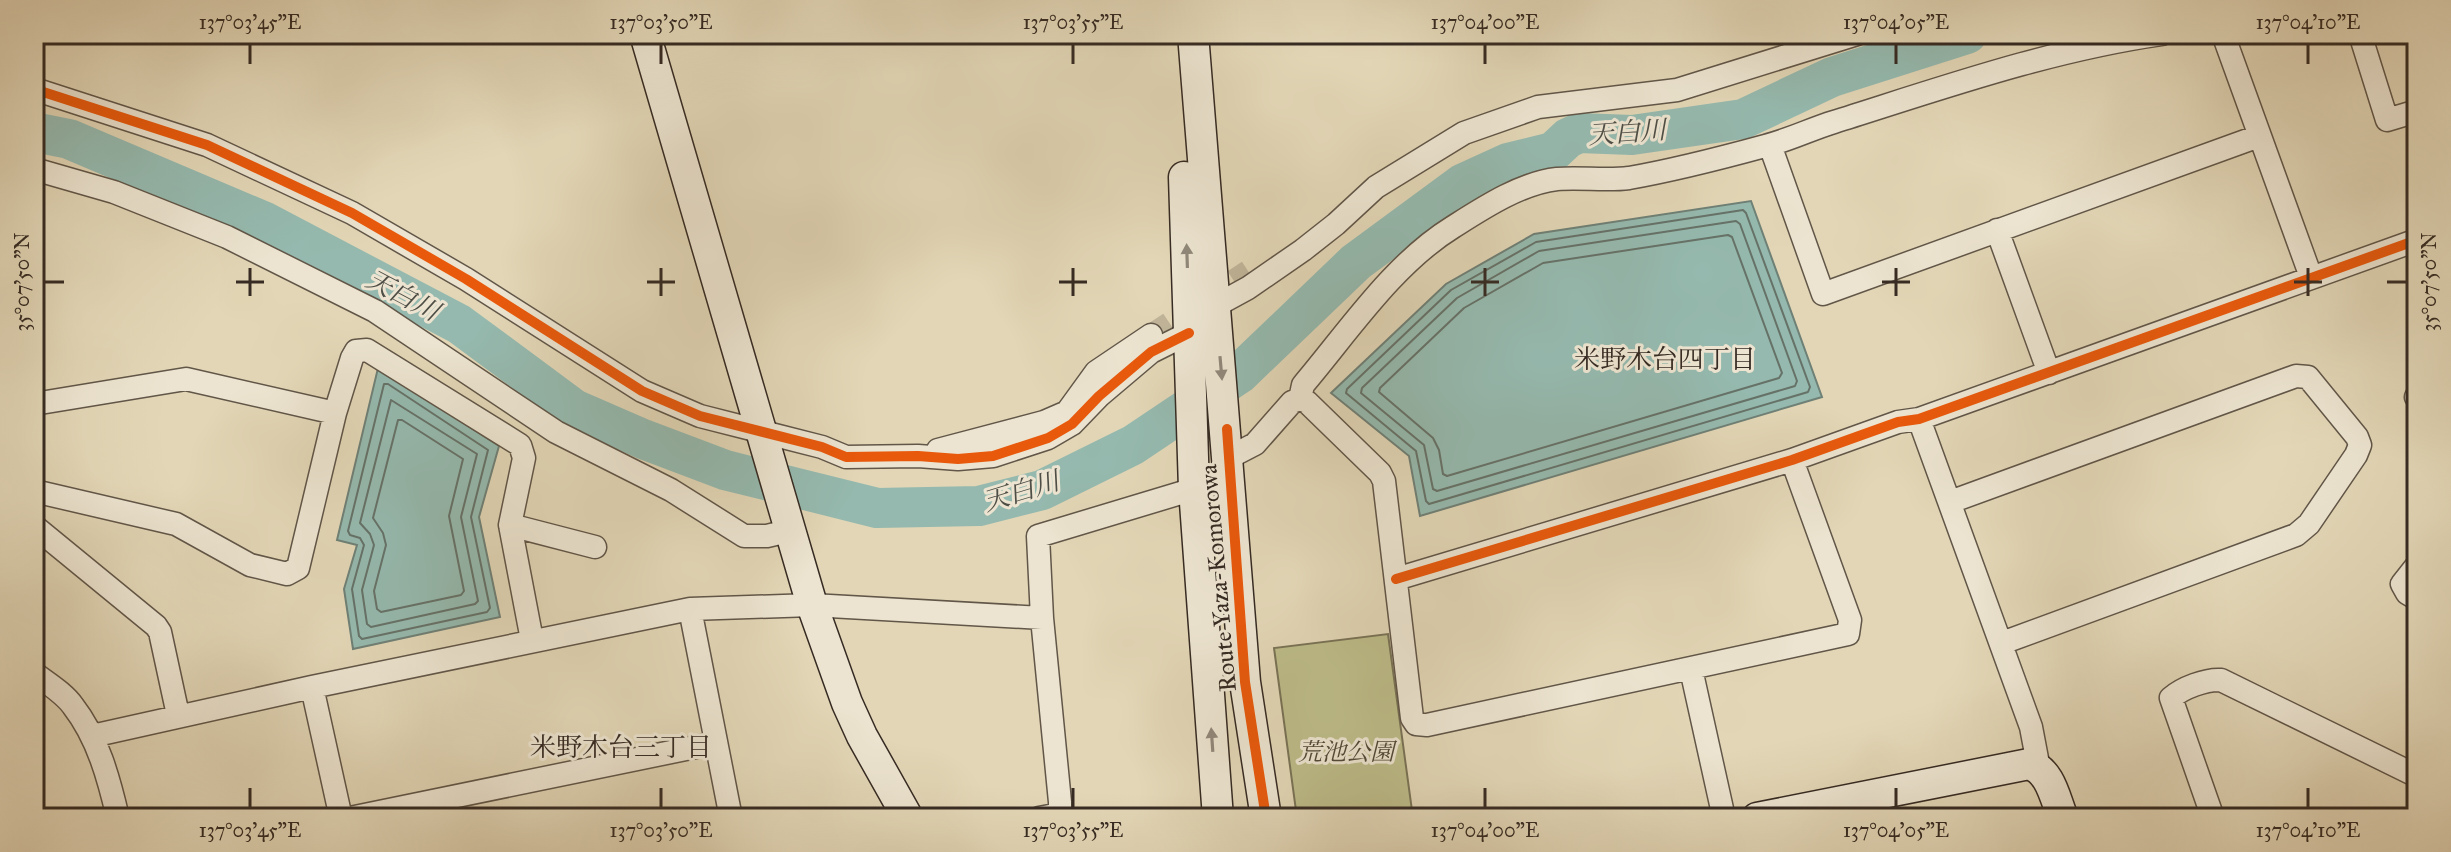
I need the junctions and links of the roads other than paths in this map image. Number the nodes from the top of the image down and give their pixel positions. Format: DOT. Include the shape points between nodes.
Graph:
graph roads {
  1 [pos="645,34"];
  2 [pos="1174,34"];
  3 [pos="1193,34"];
  4 [pos="1857,34"];
  5 [pos="2162,34"];
  6 [pos="2223,34"];
  7 [pos="2360,34"];
  8 [pos="34,89"];
  9 [pos="2417,111"];
  10 [pos="2259,136"];
  11 [pos="1770,145"];
  12 [pos="34,169"];
  13 [pos="1376,187"];
  14 [pos="1997,230"];
  15 [pos="2417,240"];
  16 [pos="1248,271"];
  17 [pos="2311,277"];
  18 [pos="1215,306"];
  19 [pos="1151,335"];
  20 [pos="1189,340"];
  21 [pos="2049,373"];
  22 [pos="1300,399"];
  23 [pos="34,404"];
  24 [pos="335,413"];
  25 [pos="1919,419"];
  26 [pos="759,430"];
  27 [pos="1228,444"];
  28 [pos="918,456"];
  29 [pos="1792,460"];
  30 [pos="1194,475"];
  31 [pos="34,491"];
  32 [pos="1950,502"];
  33 [pos="510,525"];
  34 [pos="787,525"];
  35 [pos="34,526"];
  36 [pos="595,547"];
  37 [pos="2417,565"];
  38 [pos="1396,579"];
  39 [pos="2417,599"];
  40 [pos="812,605"];
  41 [pos="690,609"];
  42 [pos="1042,618"];
  43 [pos="532,640"];
  44 [pos="2002,643"];
  45 [pos="1691,669"];
  46 [pos="34,673"];
  47 [pos="312,687"];
  48 [pos="178,715"];
  49 [pos="92,736"];
  50 [pos="715,743"];
  51 [pos="2039,769"];
  52 [pos="2417,776"];
  53 [pos="118,818"];
  54 [pos="341,818"];
  55 [pos="350,818"];
  56 [pos="731,818"];
  57 [pos="908,818"];
  58 [pos="1039,818"];
  59 [pos="1218,818"];
  60 [pos="1266,818"];
  61 [pos="1724,818"];
  62 [pos="1757,818"];
  63 [pos="2063,818"];
  64 [pos="2213,818"];
  1 -- 26 [label="main road"];
  20 -- 2 [label="main road, Route Yaza-Komorowa, one-way"];
  3 -- 18 [label="main road, Route Yaza-Komorowa"];
  4 -- 13 [label="street" via="1677,90 1538,107 1464,133"];
  5 -- 11 [label="street" via="2074,49"];
  6 -- 10 [label="street"];
  7 -- 9 [label="street" via="2387,120"];
  8 -- 26 [label="street" via="207,145 278,177 466,279 642,391 700,416"];
  10 -- 14 [label="street"];
  10 -- 17 [label="street"];
  11 -- 14 [label="street" via="1823,294"];
  11 -- 22 [label="street" via="1626,178 1556,179 1518,191 1452,227 1401,269 1303,385"];
  12 -- 34 [label="street" via="114,192 227,237 375,311 556,432 671,490 744,536 767,536"];
  13 -- 16 [label="street" via="1353,193"];
  13 -- 18 [label="street" via="1303,250"];
  14 -- 21 [label="street"];
  15 -- 17 [label="street"];
  17 -- 21 [label="street"];
  18 -- 27 [label="main road, Route Yaza-Komorowa, one-way"];
  19 -- 28 [label="street" via="1096,372 1067,412"];
  20 -- 28 [label="street" via="1151,352 1072,424 1048,438 993,456"];
  20 -- 30 [label="main road, Route Yaza-Komorowa"];
  21 -- 25 [label="street"];
  22 -- 27 [label="street" via="1255,444"];
  22 -- 38 [label="street" via="1380,473"];
  23 -- 24 [label="street" via="186,379"];
  24 -- 31 [label="street" via="293,573 250,565 176,524"];
  24 -- 33 [label="street" via="352,358 356,351 367,350 520,445 524,458"];
  25 -- 29 [label="street"];
  25 -- 32 [label="street"];
  26 -- 28 [label="street" via="846,457"];
  26 -- 34 [label="main road"];
  27 -- 60 [label="main road, Route Yaza-Komorowa" via="1245,682"];
  29 -- 38 [label="street"];
  29 -- 45 [label="street" via="1850,620 1848,634"];
  30 -- 42 [label="street" via="1038,536"];
  59 -- 30 [label="main road, Route Yaza-Komorowa, one-way"];
  32 -- 44 [label="street"];
  32 -- 44 [label="street" via="2296,376 2308,377 2360,445 2309,524 2296,535"];
  33 -- 36 [label="street"];
  33 -- 43 [label="street"];
  34 -- 40 [label="main road"];
  35 -- 48 [label="street" via="156,626"];
  37 -- 39 [label="street" via="2402,584"];
  38 -- 45 [label="street" via="1416,724"];
  40 -- 41 [label="street"];
  40 -- 42 [label="street"];
  40 -- 57 [label="main road" via="852,714"];
  41 -- 43 [label="street"];
  41 -- 50 [label="street"];
  42 -- 58 [label="street" via="1060,810"];
  43 -- 47 [label="street"];
  44 -- 51 [label="street" via="2031,727"];
  45 -- 61 [label="street"];
  46 -- 49 [label="street" via="72,704"];
  47 -- 48 [label="street"];
  47 -- 54 [label="street"];
  48 -- 49 [label="street"];
  49 -- 53 [label="street"];
  50 -- 55 [label="street"];
  50 -- 56 [label="street"];
  51 -- 62 [label="main road" via="2018,765"];
  51 -- 63 [label="main road"];
  52 -- 64 [label="street" via="2221,680 2208,681 2171,698"];
}
